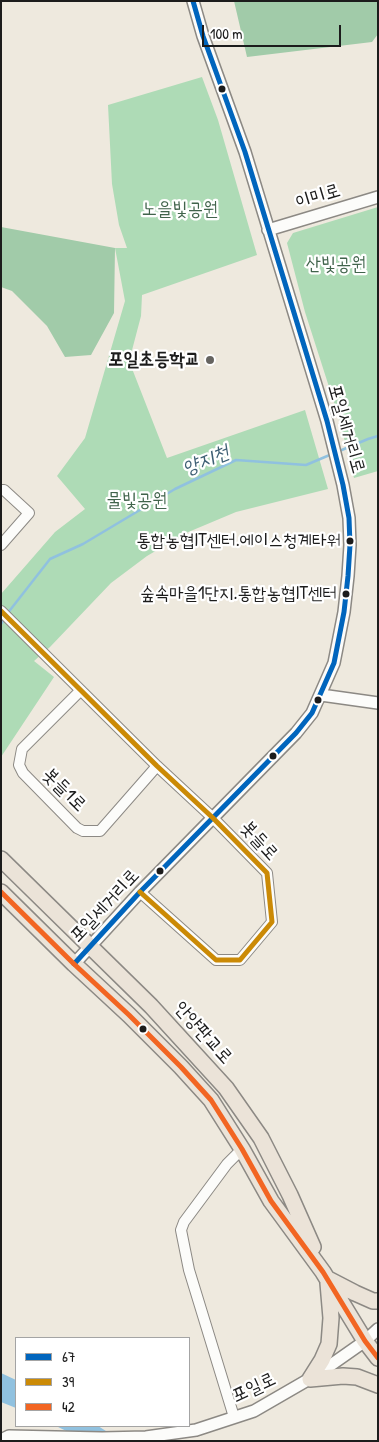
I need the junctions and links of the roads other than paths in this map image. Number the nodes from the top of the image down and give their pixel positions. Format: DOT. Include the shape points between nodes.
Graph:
graph roads {
  1 [pos="193,1"];
  2 [pos="378,197"];
  3 [pos="268,230"];
  4 [pos="1,490"];
  5 [pos="1,544"];
  6 [pos="1,612"];
  7 [pos="80,691"];
  8 [pos="320,695"];
  9 [pos="378,703"];
  10 [pos="157,766"];
  11 [pos="213,818"];
  12 [pos="1,859"];
  13 [pos="1,892"];
  14 [pos="140,892"];
  15 [pos="90,945"];
  16 [pos="74,964"];
  17 [pos="242,1149"];
  18 [pos="326,1275"];
  19 [pos="378,1301"];
  20 [pos="378,1329"];
  21 [pos="365,1341"];
  22 [pos="378,1358"];
  23 [pos="310,1379"];
  24 [pos="378,1385"];
  25 [pos="234,1417"];
  26 [pos="12,1437"];
  27 [pos="95,1439"];
  1 -- 3 [label="street, 포일세거리로"];
  2 -- 3 [label="street, 이미로"];
  3 -- 8 [label="street, 포일세거리로" via="333,447 349,518 344,612 334,663"];
  4 -- 5 [label="street" via="29,513"];
  6 -- 7 [label="street, 봇들로"];
  7 -- 10 [label="street, 봇들로"];
  7 -- 10 [label="street, 봇들1로" via="22,749 19,765 77,828 100,832"];
  8 -- 9 [label="street"];
  8 -- 11 [label="street, 포일세거리로" via="312,713 296,733"];
  10 -- 11 [label="street, 봇들로"];
  11 -- 14 [label="street, 포일세거리로"];
  11 -- 14 [label="street, 봇들로" via="267,873 272,922 240,960 216,960"];
  12 -- 15 [label="main road, 안양판교로"];
  13 -- 16 [label="main road, 안양판교로"];
  14 -- 15 [label="street, 포일세거리로"];
  15 -- 16 [label="street, 포일세거리로"];
  15 -- 18 [label="main road, 안양판교로" via="226,1088 261,1138"];
  16 -- 17 [label="main road, 안양판교로" via="129,1015 211,1100"];
  17 -- 18 [label="main road, 안양판교로" via="271,1201"];
  17 -- 25 [label="street" via="227,1164 181,1230 189,1270"];
  18 -- 19 [label="main road"];
  18 -- 21 [label="main road, 안양판교로"];
  18 -- 23 [label="main road" via="331,1318 329,1344"];
  20 -- 21 [label="street, 포일로"];
  21 -- 22 [label="main road, 안양판교로"];
  21 -- 23 [label="street, 포일로"];
  23 -- 24 [label="main road" via="357,1377"];
  23 -- 25 [label="street, 포일로" via="254,1411"];
  25 -- 27 [label="street, 포일로" via="196,1430 146,1437"];
  26 -- 27 [label="street, 포일로"];
}
